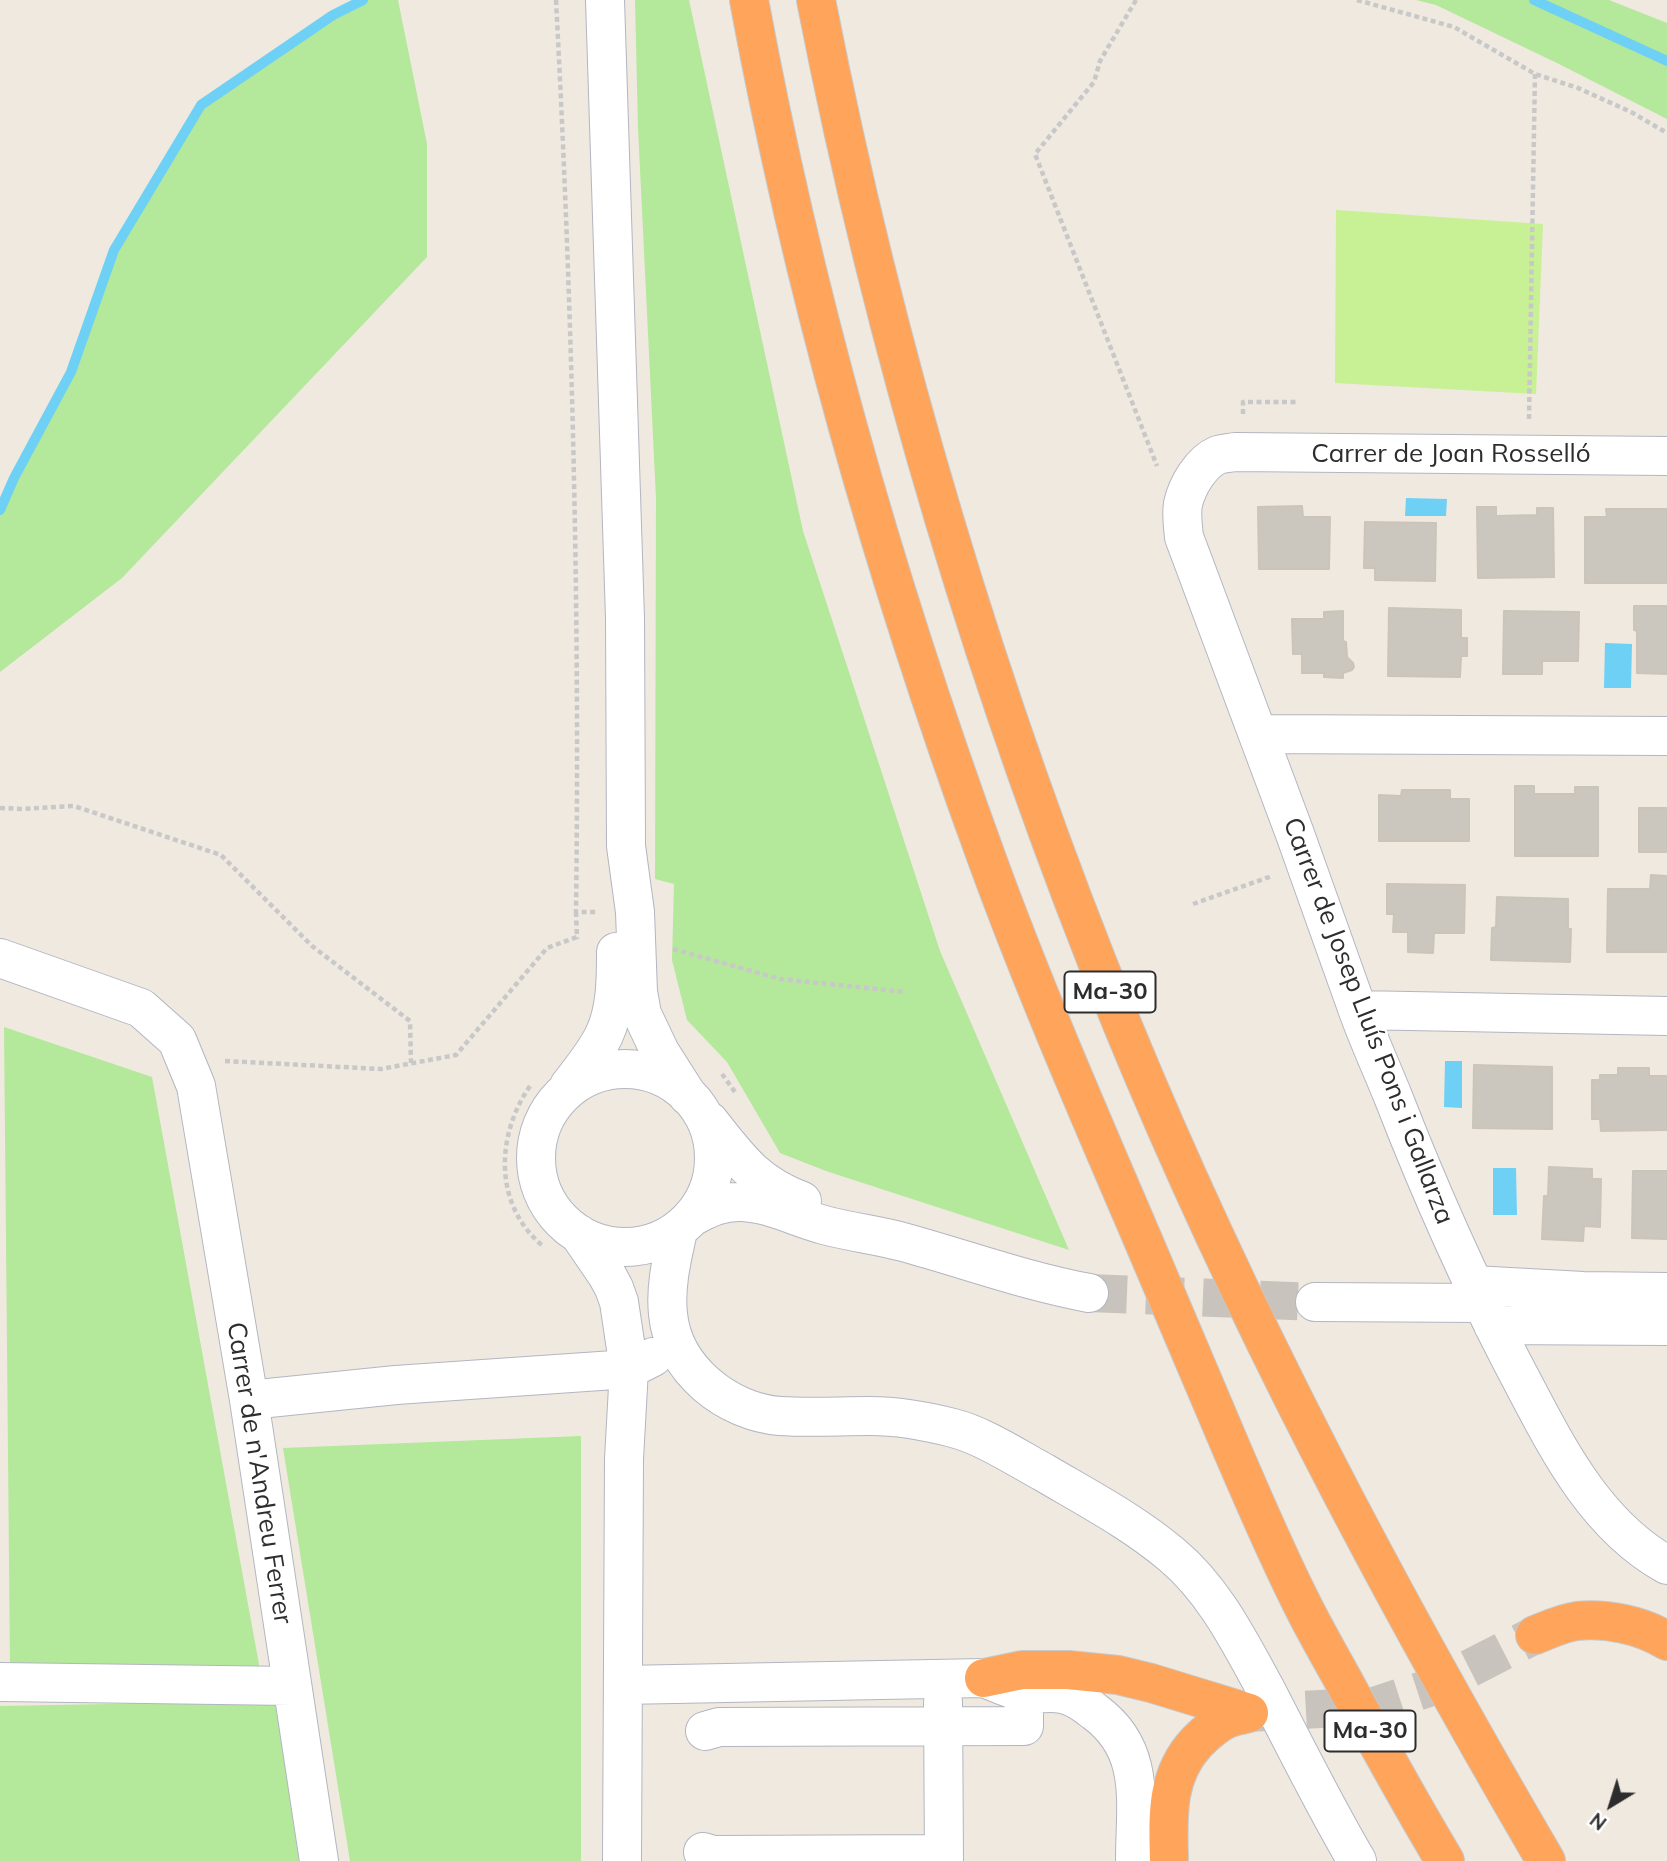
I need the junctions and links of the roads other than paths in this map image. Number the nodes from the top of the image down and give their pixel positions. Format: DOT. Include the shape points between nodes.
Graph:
graph roads {
  1 [pos="605,0"];
  2 [pos="739,0"];
  3 [pos="749,0"];
  4 [pos="816,0"];
  5 [pos="824,0"];
  6 [pos="828,61"];
  7 [pos="766,95"];
  8 [pos="1235,452"];
  9 [pos="1667,456"];
  10 [pos="1259,734"];
  11 [pos="1667,736"];
  12 [pos="626,846"];
  13 [pos="0,958"];
  14 [pos="1358,1010"];
  15 [pos="1667,1016"];
  16 [pos="552,1083"];
  17 [pos="694,1102"];
  18 [pos="685,1224"];
  19 [pos="901,1241"];
  20 [pos="564,1242"];
  21 [pos="1667,1292"];
  22 [pos="1088,1293"];
  23 [pos="1315,1302"];
  24 [pos="1482,1304"];
  25 [pos="1667,1326"];
  26 [pos="670,1329"];
  27 [pos="629,1368"];
  28 [pos="249,1399"];
  29 [pos="1667,1565"];
  30 [pos="1535,1635"];
  31 [pos="1667,1642"];
  32 [pos="984,1678"];
  33 [pos="943,1679"];
  34 [pos="864,1681"];
  35 [pos="0,1682"];
  36 [pos="781,1682"];
  37 [pos="623,1685"];
  38 [pos="292,1686"];
  39 [pos="1024,1693"];
  40 [pos="943,1726"];
  41 [pos="780,1727"];
  42 [pos="864,1727"];
  43 [pos="705,1731"];
  44 [pos="703,1852"];
  45 [pos="944,1858"];
  46 [pos="319,1861"];
  47 [pos="622,1861"];
  48 [pos="1135,1861"];
  49 [pos="1169,1861"];
  50 [pos="1357,1861"];
  51 [pos="1445,1861"];
  52 [pos="1546,1861"];
  1 -- 12 [label="street" via="625,618"];
  2 -- 7 [label="highway"];
  3 -- 7 [label="highway, Ma-30"];
  4 -- 6 [label="highway, Ma-30"];
  5 -- 6 [label="highway"];
  6 -- 52 [label="highway, Ma-30" via="888,316 933,480 1022,756 1119,1015 1303,1419 1475,1740"];
  7 -- 51 [label="highway, Ma-30" via="859,463 899,601 988,863 1096,1131 1299,1598"];
  8 -- 9 [label="street, Carrer de Joan Rosselló"];
  8 -- 10 [label="street, Carrer de Josep Lluís Pons i Gallarza" via="1220,455 1197,474 1183,502 1182,519 1184,537"];
  10 -- 11 [label="street"];
  10 -- 14 [label="street, Carrer de Josep Lluís Pons i Gallarza"];
  12 -- 16 [label="street" via="615,912 611,1017 596,1049"];
  12 -- 17 [label="street" via="642,1014 660,1052"];
  13 -- 28 [label="street, Carrer de n'Andreu Ferrer" via="141,1008 177,1040 196,1086"];
  14 -- 15 [label="street"];
  14 -- 24 [label="street, Carrer de Josep Lluís Pons i Gallarza"];
  16 -- 17 [label="street" via="621,1069 651,1072 675,1084"];
  16 -- 20 [label="street" via="556,1100 537,1140 536,1170 547,1202 565,1224"];
  17 -- 18 [label="street" via="711,1136 715,1164 706,1197"];
  17 -- 19 [label="street" via="742,1162 771,1187"];
  18 -- 19 [label="street" via="715,1206 743,1202"];
  18 -- 20 [label="street" via="667,1237 635,1247 591,1240"];
  18 -- 26 [label="street" via="672,1260 667,1297"];
  19 -- 22 [label="street"];
  20 -- 27 [label="street" via="607,1275 614,1288"];
  21 -- 24 [label="street" via="1583,1291"];
  23 -- 24 [label="street"];
  24 -- 25 [label="street"];
  24 -- 29 [label="street, Carrer de Josep Lluís Pons i Gallarza" via="1587,1493 1624,1535"];
  26 -- 27 [label="street" via="653,1357"];
  26 -- 50 [label="street" via="694,1372 744,1409 779,1416 914,1419 957,1429 1004,1450 1142,1531 1174,1556 1223,1614"];
  27 -- 28 [label="street"];
  27 -- 37 [label="street"];
  28 -- 38 [label="street, Carrer de n'Andreu Ferrer"];
  30 -- 31 [label="highway" via="1577,1621 1600,1622 1623,1624"];
  32 -- 33 [label="street"];
  32 -- 39 [label="street"];
  32 -- 49 [label="highway" via="1021,1670 1118,1675 1249,1713 1213,1727 1183,1760 1173,1781"];
  33 -- 34 [label="street"];
  33 -- 40 [label="street"];
  34 -- 36 [label="street"];
  34 -- 42 [label="street"];
  35 -- 38 [label="street"];
  36 -- 37 [label="street"];
  36 -- 41 [label="street"];
  37 -- 47 [label="street"];
  38 -- 46 [label="street, Carrer de n'Andreu Ferrer"];
  39 -- 40 [label="street" via="1024,1726"];
  39 -- 48 [label="street" via="1063,1694 1081,1701 1116,1731 1135,1776"];
  40 -- 42 [label="street"];
  40 -- 45 [label="street"];
  41 -- 42 [label="street"];
  41 -- 43 [label="street"];
  44 -- 45 [label="street"];
}
